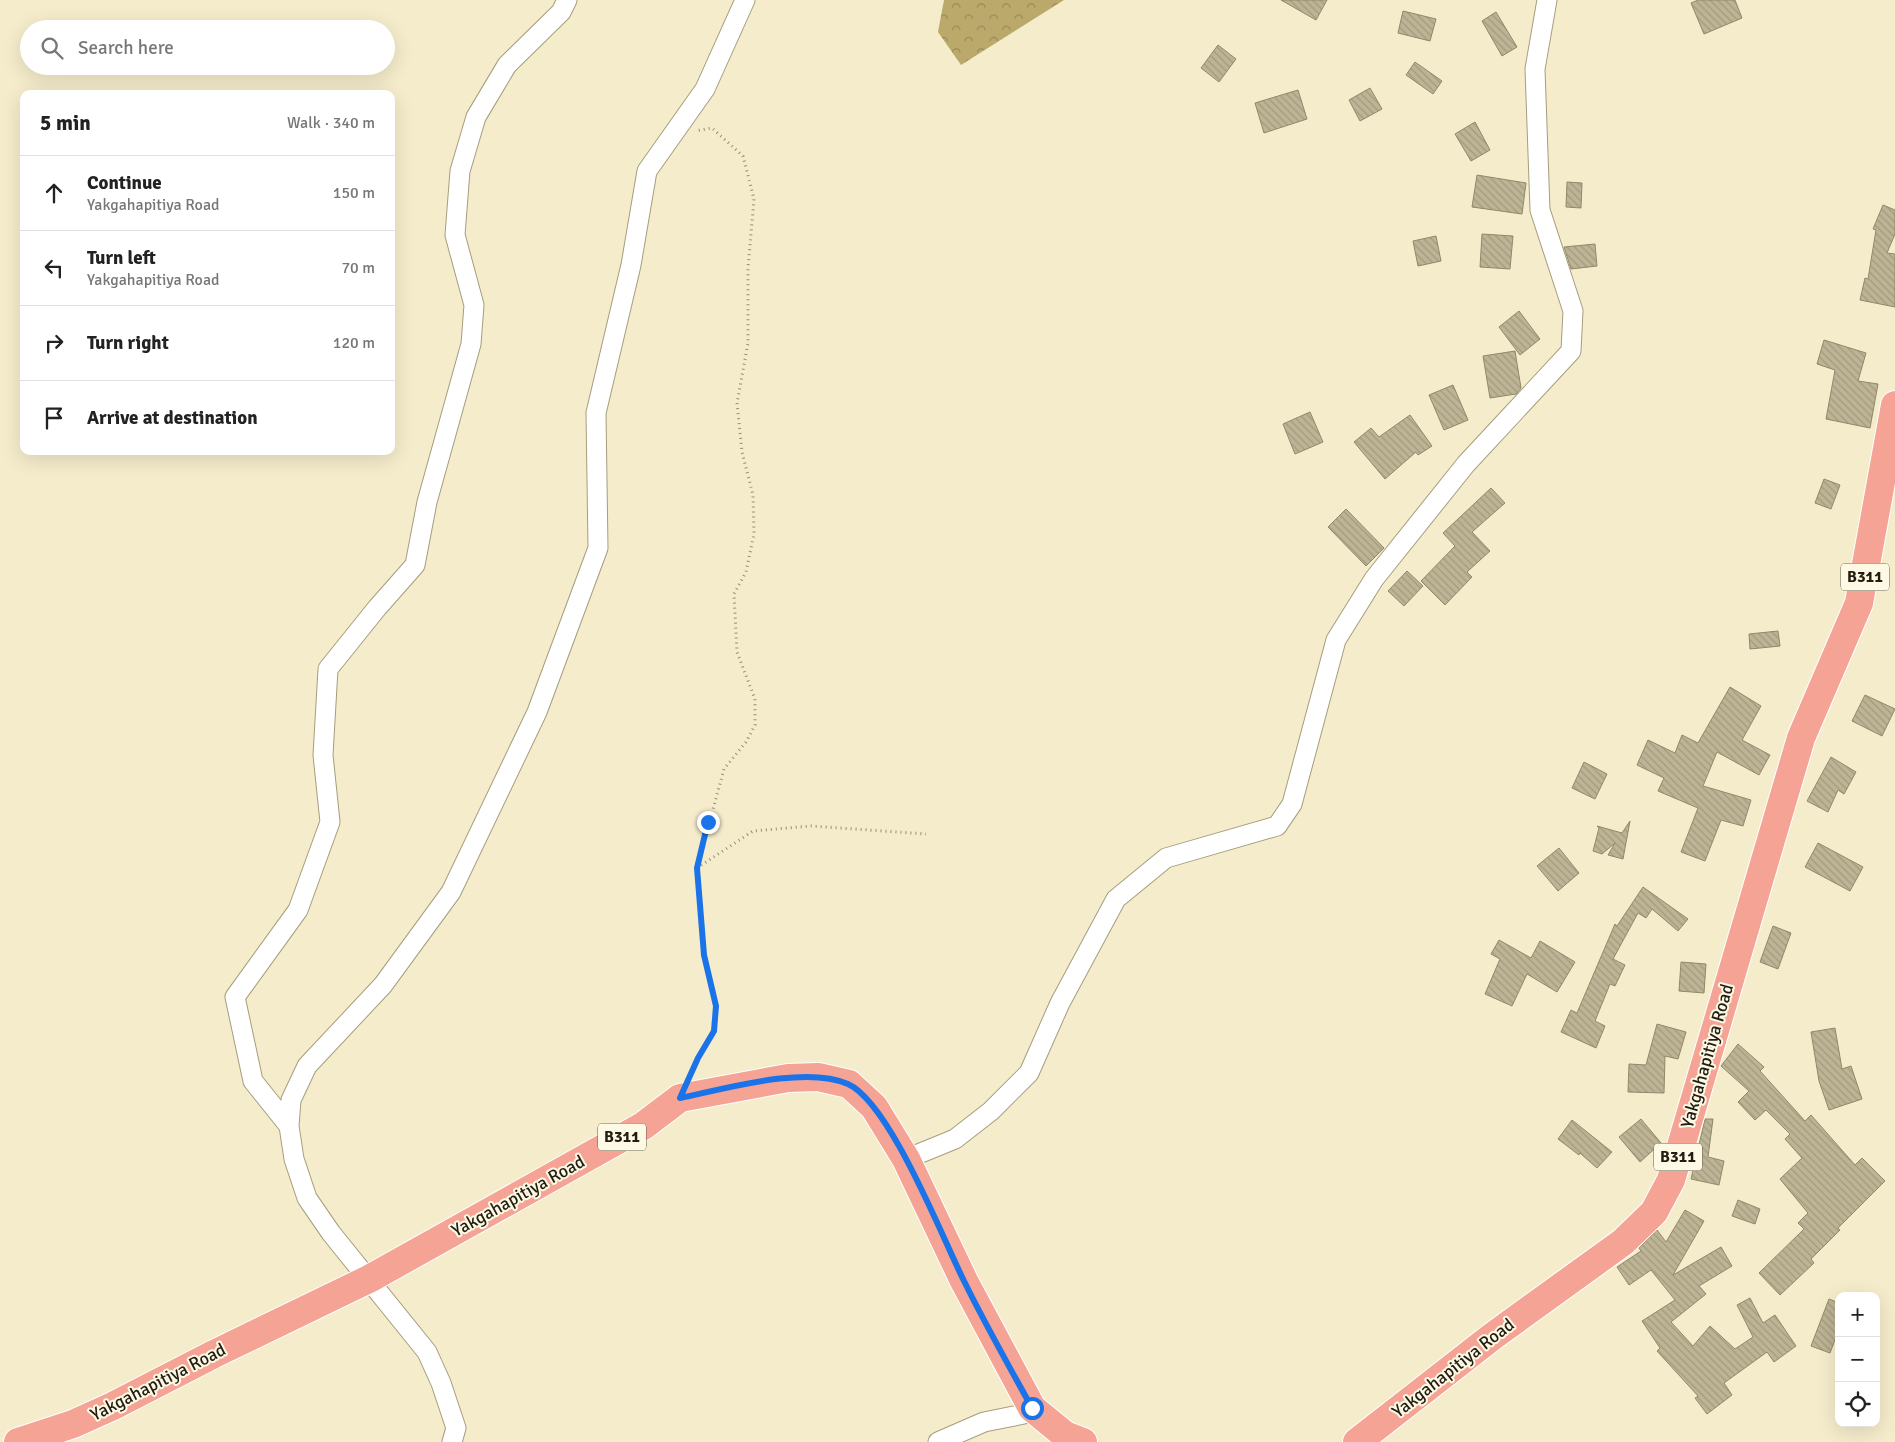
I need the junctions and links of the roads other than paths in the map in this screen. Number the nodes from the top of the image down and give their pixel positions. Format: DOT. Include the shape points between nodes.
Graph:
graph roads {
  1 [pos="567,0"];
  2 [pos="746,0"];
  3 [pos="1547,0"];
  4 [pos="1895,405"];
  5 [pos="288,1126"];
  6 [pos="906,1159"];
  7 [pos="369,1279"];
  8 [pos="1032,1408"];
  9 [pos="18,1442"];
  10 [pos="452,1442"];
  11 [pos="938,1442"];
  12 [pos="1083,1442"];
  13 [pos="1357,1442"];
  1 -- 5 [label="street" via="561,12 507,65 476,118 460,171 455,235 474,305 471,344 427,502 415,565 328,669 323,755 330,822 298,910 235,997 253,1081"];
  2 -- 5 [label="street" via="705,89 647,171 631,265 596,413 598,548 537,712 451,892 382,985 307,1066 291,1100"];
  3 -- 6 [label="street" via="1535,69 1540,210 1573,311 1571,352 1466,464 1374,579 1336,640 1292,804 1277,826 1166,858 1116,899 1060,1003 1030,1073 991,1111 955,1139"];
  4 -- 13 [label="main road, Yakgahapitiya Road / B311" via="1859,603 1801,738 1671,1180 1654,1212 1623,1242 1493,1336"];
  5 -- 7 [label="street" via="294,1159 307,1198"];
  6 -- 7 [label="main road, Yakgahapitiya Road / B311" via="874,1107 848,1084 818,1077 788,1078 680,1098 643,1126"];
  6 -- 8 [label="main road, Yakgahapitiya Road / B311" via="964,1280"];
  7 -- 9 [label="main road, Yakgahapitiya Road / B311" via="113,1406 73,1424"];
  7 -- 10 [label="street" via="427,1352 456,1428"];
  8 -- 11 [label="street" via="1024,1414 984,1422"];
  8 -- 12 [label="main road, Yakgahapitiya Road / B311" via="1065,1435"];
}
